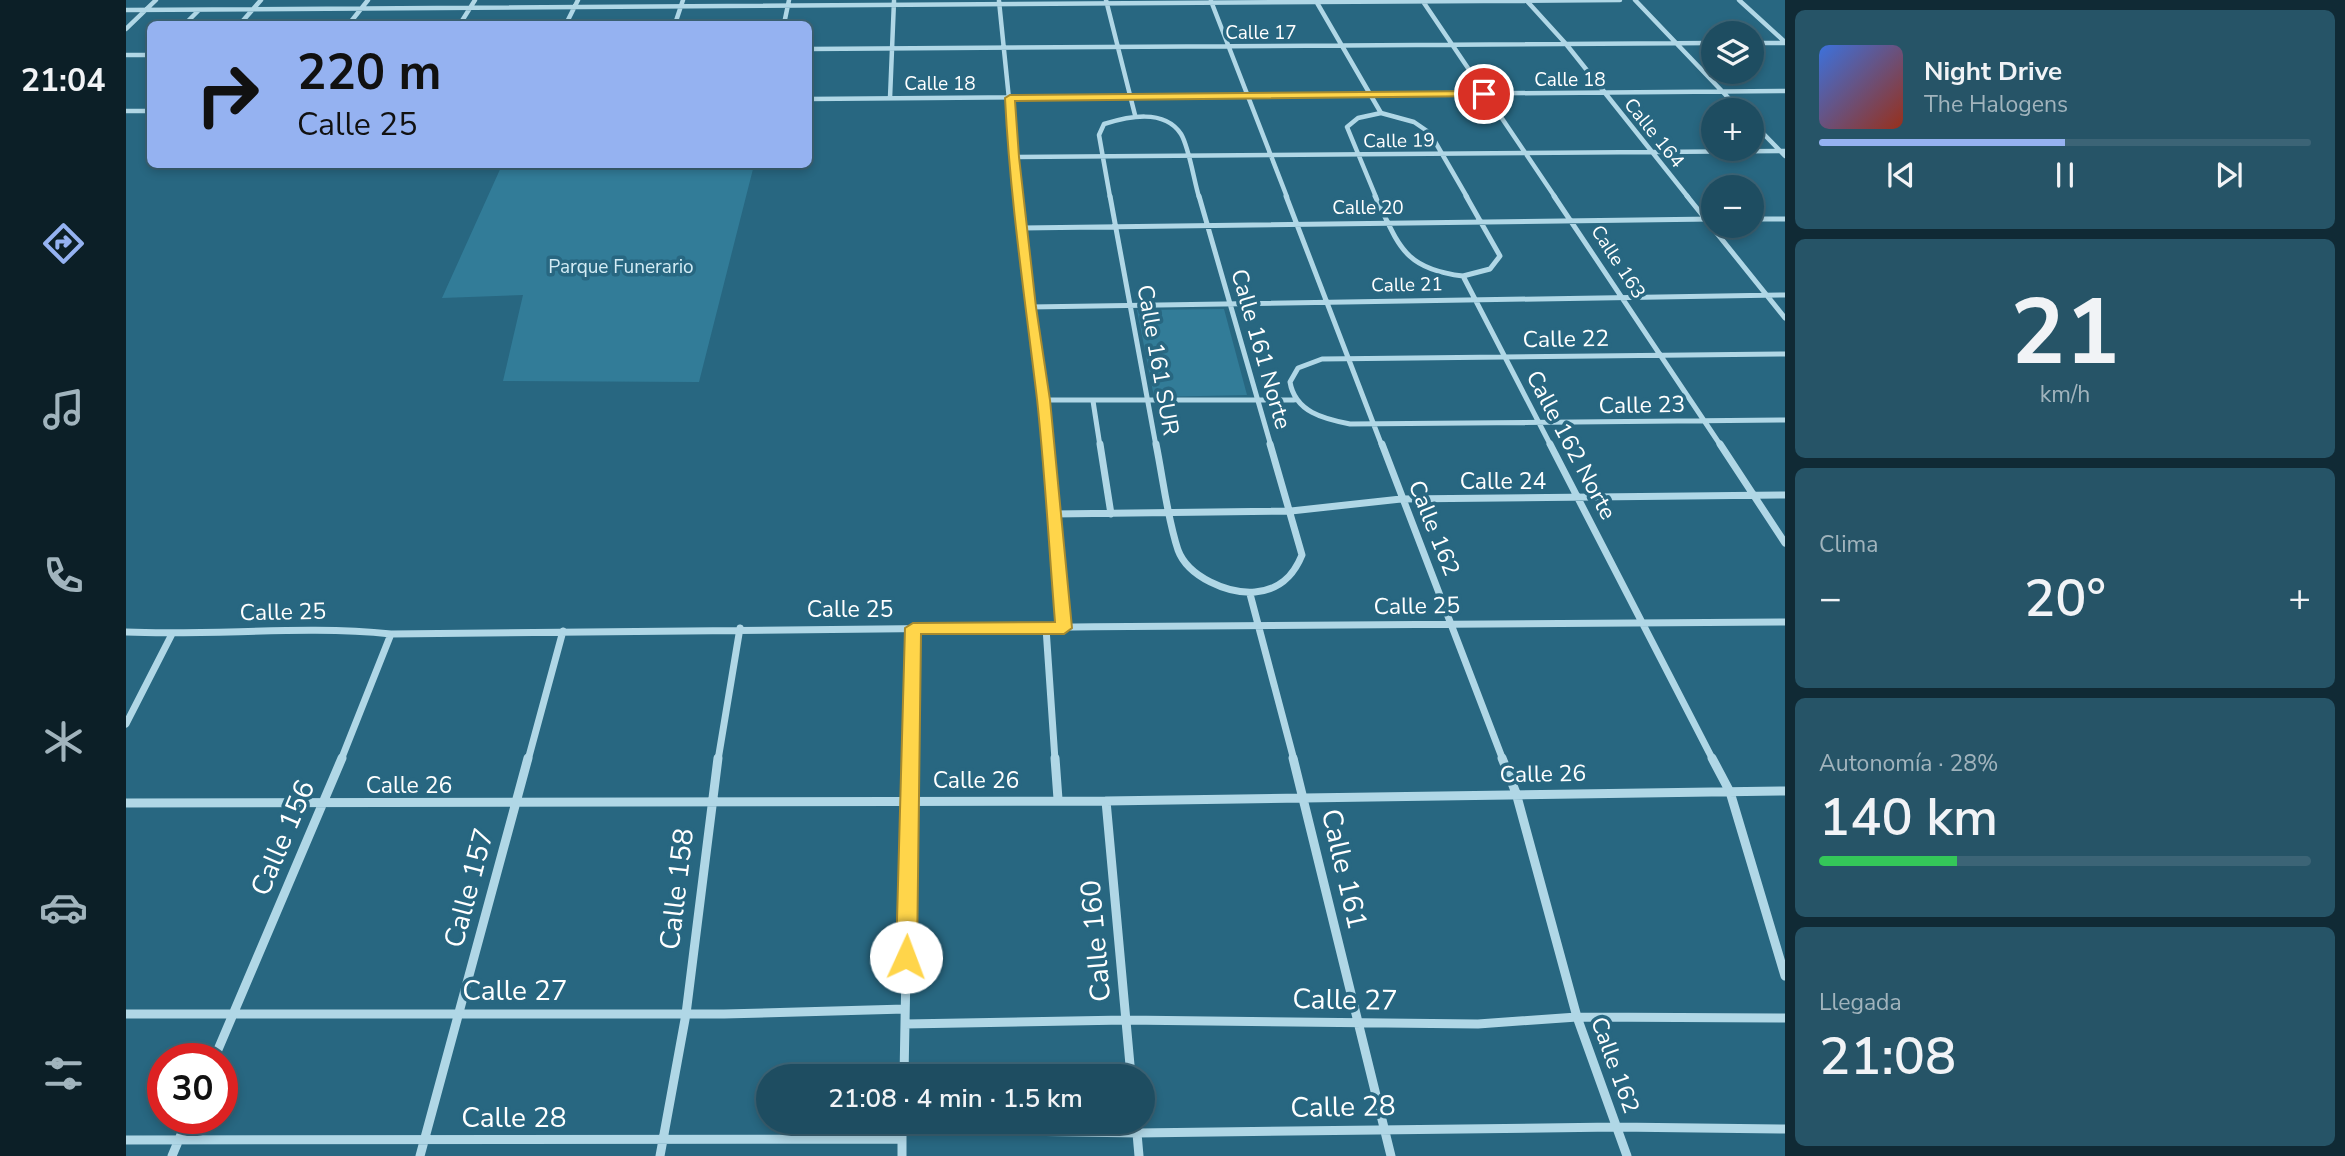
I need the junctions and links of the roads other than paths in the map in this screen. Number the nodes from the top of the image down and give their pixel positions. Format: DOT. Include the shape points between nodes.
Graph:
graph roads {
  1 [pos="156,0"];
  2 [pos="261,0"];
  3 [pos="368,0"];
  4 [pos="475,0"];
  5 [pos="578,0"];
  6 [pos="683,0"];
  7 [pos="1526,0"];
  8 [pos="1620,0"];
  9 [pos="1635,0"];
  10 [pos="1739,0"];
  11 [pos="1317,1"];
  12 [pos="1422,1"];
  13 [pos="894,2"];
  14 [pos="1000,2"];
  15 [pos="1106,2"];
  16 [pos="1211,2"];
  17 [pos="789,3"];
  18 [pos="681,6"];
  19 [pos="574,7"];
  20 [pos="362,8"];
  21 [pos="470,8"];
  22 [pos="126,10"];
  23 [pos="145,10"];
  24 [pos="199,10"];
  25 [pos="253,10"];
  26 [pos="188,21"];
  27 [pos="243,21"];
  28 [pos="351,21"];
  29 [pos="462,21"];
  30 [pos="567,21"];
  31 [pos="676,21"];
  32 [pos="785,21"];
  33 [pos="126,29"];
  34 [pos="1785,42"];
  35 [pos="1701,43"];
  36 [pos="1764,43"];
  37 [pos="1566,44"];
  38 [pos="1676,44"];
  39 [pos="1454,46"];
  40 [pos="1230,47"];
  41 [pos="1341,47"];
  42 [pos="1118,48"];
  43 [pos="812,49"];
  44 [pos="894,49"];
  45 [pos="1004,49"];
  46 [pos="147,54"];
  47 [pos="126,55"];
  48 [pos="1785,91"];
  49 [pos="1722,92"];
  50 [pos="1484,94"];
  51 [pos="1605,94"];
  52 [pos="1370,95"];
  53 [pos="1131,97"];
  54 [pos="1247,97"];
  55 [pos="890,98"];
  56 [pos="1010,98"];
  57 [pos="1728,98"];
  58 [pos="812,99"];
  59 [pos="126,111"];
  60 [pos="147,111"];
  61 [pos="1381,113"];
  62 [pos="1135,115"];
  63 [pos="1764,133"];
  64 [pos="1782,150"];
  65 [pos="1651,152"];
  66 [pos="1527,153"];
  67 [pos="1443,154"];
  68 [pos="1188,156"];
  69 [pos="1272,156"];
  70 [pos="1358,156"];
  71 [pos="1785,156"];
  72 [pos="1013,157"];
  73 [pos="1102,157"];
  74 [pos="1701,209"];
  75 [pos="1701,219"];
  76 [pos="1764,219"];
  77 [pos="1785,219"];
  78 [pos="1571,221"];
  79 [pos="1389,223"];
  80 [pos="1482,223"];
  81 [pos="1297,224"];
  82 [pos="1208,226"];
  83 [pos="1116,227"];
  84 [pos="1022,228"];
  85 [pos="1724,238"];
  86 [pos="1463,276"];
  87 [pos="1767,295"];
  88 [pos="1785,295"];
  89 [pos="1623,298"];
  90 [pos="1474,299"];
  91 [pos="1328,302"];
  92 [pos="1229,305"];
  93 [pos="1030,307"];
  94 [pos="1130,307"];
  95 [pos="1785,318"];
  96 [pos="1785,354"];
  97 [pos="1662,355"];
  98 [pos="1505,357"];
  99 [pos="1348,358"];
  100 [pos="1044,400"];
  101 [pos="1256,400"];
  102 [pos="1294,400"];
  103 [pos="1093,401"];
  104 [pos="1147,401"];
  105 [pos="1785,420"];
  106 [pos="1704,421"];
  107 [pos="1539,423"];
  108 [pos="1374,425"];
  109 [pos="1785,495"];
  110 [pos="1753,496"];
  111 [pos="1579,498"];
  112 [pos="1401,499"];
  113 [pos="1291,511"];
  114 [pos="1169,513"];
  115 [pos="1053,514"];
  116 [pos="1111,514"];
  117 [pos="1785,543"];
  118 [pos="1251,594"];
  119 [pos="1785,622"];
  120 [pos="1644,624"];
  121 [pos="1452,625"];
  122 [pos="740,628"];
  123 [pos="913,628"];
  124 [pos="1046,628"];
  125 [pos="1064,628"];
  126 [pos="1259,628"];
  127 [pos="563,631"];
  128 [pos="126,632"];
  129 [pos="172,634"];
  130 [pos="391,634"];
  131 [pos="126,724"];
  132 [pos="1730,792"];
  133 [pos="1785,792"];
  134 [pos="1516,793"];
  135 [pos="911,799"];
  136 [pos="1058,799"];
  137 [pos="1304,799"];
  138 [pos="1106,801"];
  139 [pos="710,802"];
  140 [pos="126,803"];
  141 [pos="515,803"];
  142 [pos="323,805"];
  143 [pos="1785,976"];
  144 [pos="905,1009"];
  145 [pos="126,1014"];
  146 [pos="459,1014"];
  147 [pos="686,1014"];
  148 [pos="233,1015"];
  149 [pos="1577,1017"];
  150 [pos="1785,1018"];
  151 [pos="1125,1020"];
  152 [pos="1356,1023"];
  153 [pos="905,1024"];
  154 [pos="221,1043"];
  155 [pos="904,1064"];
  156 [pos="1130,1064"];
  157 [pos="1616,1126"];
  158 [pos="1155,1127"];
  159 [pos="1384,1129"];
  160 [pos="1785,1129"];
  161 [pos="181,1134"];
  162 [pos="795,1134"];
  163 [pos="902,1134"];
  164 [pos="1137,1134"];
  165 [pos="662,1139"];
  166 [pos="126,1140"];
  167 [pos="178,1140"];
  168 [pos="424,1141"];
  169 [pos="172,1156"];
  170 [pos="419,1156"];
  171 [pos="660,1156"];
  172 [pos="902,1156"];
  173 [pos="1139,1156"];
  174 [pos="1391,1156"];
  175 [pos="1627,1156"];
  1 -- 23 [label="street"];
  2 -- 25 [label="street"];
  3 -- 20 [label="street"];
  4 -- 21 [label="street"];
  5 -- 19 [label="street"];
  6 -- 18 [label="street"];
  7 -- 8 [label="street"];
  7 -- 12 [label="street"];
  7 -- 37 [label="street, Calle 164"];
  9 -- 38 [label="street"];
  10 -- 34 [label="street"];
  11 -- 12 [label="street"];
  11 -- 16 [label="street"];
  11 -- 41 [label="street"];
  12 -- 39 [label="street, Calle 163"];
  13 -- 14 [label="street"];
  13 -- 17 [label="street"];
  13 -- 44 [label="street"];
  14 -- 15 [label="street"];
  14 -- 45 [label="street"];
  15 -- 16 [label="street"];
  15 -- 42 [label="street"];
  16 -- 40 [label="street, Calle 162"];
  17 -- 18 [label="street"];
  17 -- 32 [label="street"];
  18 -- 19 [label="street"];
  18 -- 31 [label="street"];
  19 -- 21 [label="street"];
  19 -- 30 [label="street"];
  20 -- 21 [label="street"];
  20 -- 25 [label="street"];
  20 -- 28 [label="street"];
  21 -- 29 [label="street"];
  22 -- 23 [label="street"];
  23 -- 24 [label="street"];
  23 -- 33 [label="street"];
  24 -- 25 [label="street"];
  24 -- 26 [label="street"];
  25 -- 27 [label="street"];
  34 -- 36 [label="street"];
  35 -- 38 [label="street, Calle 17"];
  37 -- 38 [label="street, Calle 17"];
  37 -- 39 [label="street, Calle 17"];
  37 -- 51 [label="street, Calle 164"];
  38 -- 49 [label="street"];
  39 -- 41 [label="street, Calle 17"];
  39 -- 50 [label="street, Calle 163"];
  40 -- 41 [label="street, Calle 17"];
  40 -- 42 [label="street, Calle 17"];
  40 -- 54 [label="street, Calle 162"];
  41 -- 52 [label="street"];
  42 -- 45 [label="street, Calle 17"];
  42 -- 53 [label="street"];
  43 -- 44 [label="street, Calle 17"];
  44 -- 45 [label="street, Calle 17"];
  44 -- 55 [label="street"];
  45 -- 56 [label="street"];
  46 -- 47 [label="street"];
  48 -- 49 [label="street, Calle 18"];
  49 -- 51 [label="street, Calle 18"];
  49 -- 57 [label="street"];
  50 -- 51 [label="street, Calle 18"];
  50 -- 52 [label="street, Calle 18"];
  50 -- 66 [label="street, Calle 163"];
  51 -- 65 [label="street, Calle 164"];
  52 -- 54 [label="street, Calle 18"];
  52 -- 61 [label="street"];
  53 -- 54 [label="street, Calle 18"];
  53 -- 56 [label="street, Calle 18"];
  53 -- 62 [label="street"];
  54 -- 69 [label="street, Calle 162"];
  55 -- 56 [label="street, Calle 18"];
  55 -- 58 [label="street, Calle 18"];
  56 -- 72 [label="street"];
  59 -- 60 [label="street"];
  61 -- 67 [label="street" via="1423,126"];
  61 -- 70 [label="street" via="1358,118 1347,127"];
  62 -- 68 [label="street, Calle 161 Norte" via="1177,128"];
  62 -- 73 [label="street, Calle 161 SUR" via="1100,128"];
  63 -- 64 [label="street"];
  64 -- 65 [label="street, Calle 19"];
  64 -- 71 [label="street"];
  65 -- 66 [label="street, Calle 19"];
  65 -- 74 [label="street, Calle 164"];
  66 -- 67 [label="street, Calle 19"];
  66 -- 78 [label="street, Calle 163"];
  67 -- 70 [label="street, Calle 19"];
  67 -- 80 [label="street"];
  68 -- 69 [label="street, Calle 19"];
  68 -- 73 [label="street, Calle 19"];
  68 -- 82 [label="street, Calle 161 Norte"];
  69 -- 70 [label="street, Calle 19"];
  69 -- 81 [label="street, Calle 162"];
  70 -- 79 [label="street"];
  72 -- 73 [label="street, Calle 19"];
  72 -- 84 [label="street"];
  73 -- 83 [label="street, Calle 161 SUR"];
  75 -- 78 [label="street, Calle 20"];
  76 -- 77 [label="street"];
  78 -- 80 [label="street, Calle 20"];
  78 -- 89 [label="street, Calle 163"];
  79 -- 80 [label="street, Calle 20"];
  79 -- 81 [label="street, Calle 20"];
  79 -- 86 [label="street" via="1408,258 1431,271"];
  80 -- 86 [label="street" via="1500,256 1499,263"];
  81 -- 82 [label="street, Calle 20"];
  81 -- 91 [label="street, Calle 162"];
  82 -- 83 [label="street, Calle 20"];
  82 -- 92 [label="street, Calle 161 Norte"];
  83 -- 84 [label="street, Calle 20"];
  83 -- 94 [label="street, Calle 161 SUR"];
  84 -- 93 [label="street"];
  85 -- 87 [label="street, Calle 164"];
  86 -- 90 [label="street, Calle 162 Norte"];
  87 -- 88 [label="street, Calle 21"];
  87 -- 89 [label="street, Calle 21"];
  87 -- 95 [label="street, Calle 164"];
  89 -- 90 [label="street, Calle 21"];
  89 -- 97 [label="street, Calle 163"];
  90 -- 91 [label="street, Calle 21"];
  90 -- 98 [label="street, Calle 162 Norte"];
  91 -- 92 [label="street, Calle 21"];
  91 -- 99 [label="street, Calle 162"];
  92 -- 94 [label="street, Calle 21"];
  92 -- 101 [label="street, Calle 161 Norte"];
  93 -- 94 [label="street, Calle 21"];
  93 -- 100 [label="street"];
  94 -- 104 [label="street, Calle 161 SUR"];
  96 -- 97 [label="street, Calle 22"];
  97 -- 98 [label="street, Calle 22"];
  97 -- 106 [label="street, Calle 163"];
  98 -- 99 [label="street, Calle 22"];
  98 -- 107 [label="street, Calle 162 Norte"];
  99 -- 102 [label="street, Calle 22" via="1322,359 1295,369 1289,384"];
  99 -- 108 [label="street, Calle 162"];
  100 -- 103 [label="street"];
  100 -- 115 [label="street"];
  101 -- 102 [label="street"];
  101 -- 104 [label="street"];
  101 -- 113 [label="street, Calle 161 Norte"];
  102 -- 108 [label="street, Calle 23" via="1332,421"];
  103 -- 104 [label="street"];
  103 -- 116 [label="street"];
  104 -- 114 [label="street, Calle 161 SUR"];
  105 -- 106 [label="street, Calle 23"];
  106 -- 107 [label="street, Calle 23"];
  106 -- 110 [label="street, Calle 163"];
  107 -- 108 [label="street, Calle 23"];
  107 -- 111 [label="street, Calle 162 Norte"];
  108 -- 112 [label="street, Calle 162"];
  109 -- 110 [label="street, Calle 24"];
  110 -- 111 [label="street, Calle 24"];
  110 -- 117 [label="street, Calle 163"];
  111 -- 112 [label="street, Calle 24"];
  111 -- 120 [label="street, Calle 162 Norte"];
  112 -- 113 [label="street, Calle 24"];
  112 -- 121 [label="street, Calle 162"];
  113 -- 114 [label="street, Calle 24"];
  113 -- 118 [label="street, Calle 161 Norte" via="1301,555 1298,570 1276,588"];
  114 -- 116 [label="street, Calle 24"];
  114 -- 118 [label="street, Calle 161 SUR" via="1179,552 1191,566 1209,581"];
  115 -- 116 [label="street, Calle 24"];
  115 -- 125 [label="street"];
  118 -- 126 [label="street, Calle 161"];
  119 -- 120 [label="street, Calle 25"];
  120 -- 121 [label="street, Calle 25"];
  120 -- 132 [label="street, Calle 162 Norte"];
  121 -- 126 [label="street, Calle 25"];
  121 -- 134 [label="street, Calle 162"];
  122 -- 123 [label="street, Calle 25"];
  122 -- 127 [label="street, Calle 25"];
  122 -- 139 [label="street, Calle 158"];
  123 -- 124 [label="street, Calle 25"];
  123 -- 135 [label="street"];
  124 -- 125 [label="street, Calle 25"];
  124 -- 136 [label="street"];
  125 -- 126 [label="street, Calle 25"];
  126 -- 137 [label="street, Calle 161"];
  127 -- 130 [label="street, Calle 25"];
  127 -- 141 [label="street, Calle 157"];
  128 -- 129 [label="street, Calle 25"];
  129 -- 130 [label="street, Calle 25" via="353,630"];
  129 -- 131 [label="street"];
  130 -- 142 [label="street, Calle 156"];
  132 -- 133 [label="street, Calle 26"];
  132 -- 134 [label="street, Calle 26"];
  132 -- 143 [label="street, Calle 162 Norte"];
  134 -- 137 [label="street, Calle 26"];
  134 -- 149 [label="street, Calle 162"];
  135 -- 136 [label="street, Calle 26"];
  135 -- 139 [label="street, Calle 26"];
  135 -- 144 [label="street"];
  136 -- 138 [label="street, Calle 26"];
  137 -- 138 [label="street, Calle 26"];
  137 -- 152 [label="street, Calle 161"];
  138 -- 151 [label="street, Calle 160"];
  139 -- 141 [label="street, Calle 26"];
  139 -- 147 [label="street, Calle 158"];
  140 -- 142 [label="street, Calle 26"];
  141 -- 142 [label="street, Calle 26"];
  141 -- 146 [label="street, Calle 157"];
  142 -- 148 [label="street, Calle 156"];
  144 -- 147 [label="street, Calle 27"];
  144 -- 153 [label="street"];
  145 -- 148 [label="street, Calle 27"];
  146 -- 147 [label="street, Calle 27"];
  146 -- 148 [label="street, Calle 27"];
  146 -- 168 [label="street, Calle 157"];
  147 -- 165 [label="street, Calle 158"];
  148 -- 154 [label="street, Calle 156"];
  149 -- 150 [label="street, Calle 27"];
  149 -- 152 [label="street, Calle 27" via="1478,1024"];
  149 -- 157 [label="street, Calle 162"];
  151 -- 152 [label="street, Calle 27"];
  151 -- 153 [label="street, Calle 27"];
  151 -- 156 [label="street, Calle 160"];
  152 -- 159 [label="street, Calle 161"];
  153 -- 155 [label="street"];
  157 -- 159 [label="street, Calle 28"];
  157 -- 160 [label="street, Calle 28"];
  157 -- 175 [label="street, Calle 162"];
  158 -- 159 [label="street, Calle 28"];
  159 -- 174 [label="street, Calle 161"];
  161 -- 167 [label="street"];
  162 -- 165 [label="street, Calle 28"];
  163 -- 172 [label="street"];
  164 -- 173 [label="street"];
  165 -- 168 [label="street, Calle 28"];
  165 -- 171 [label="street, Calle 158"];
  166 -- 167 [label="street, Calle 28"];
  167 -- 168 [label="street, Calle 28"];
  167 -- 169 [label="street"];
  168 -- 170 [label="street, Calle 157"];
}
